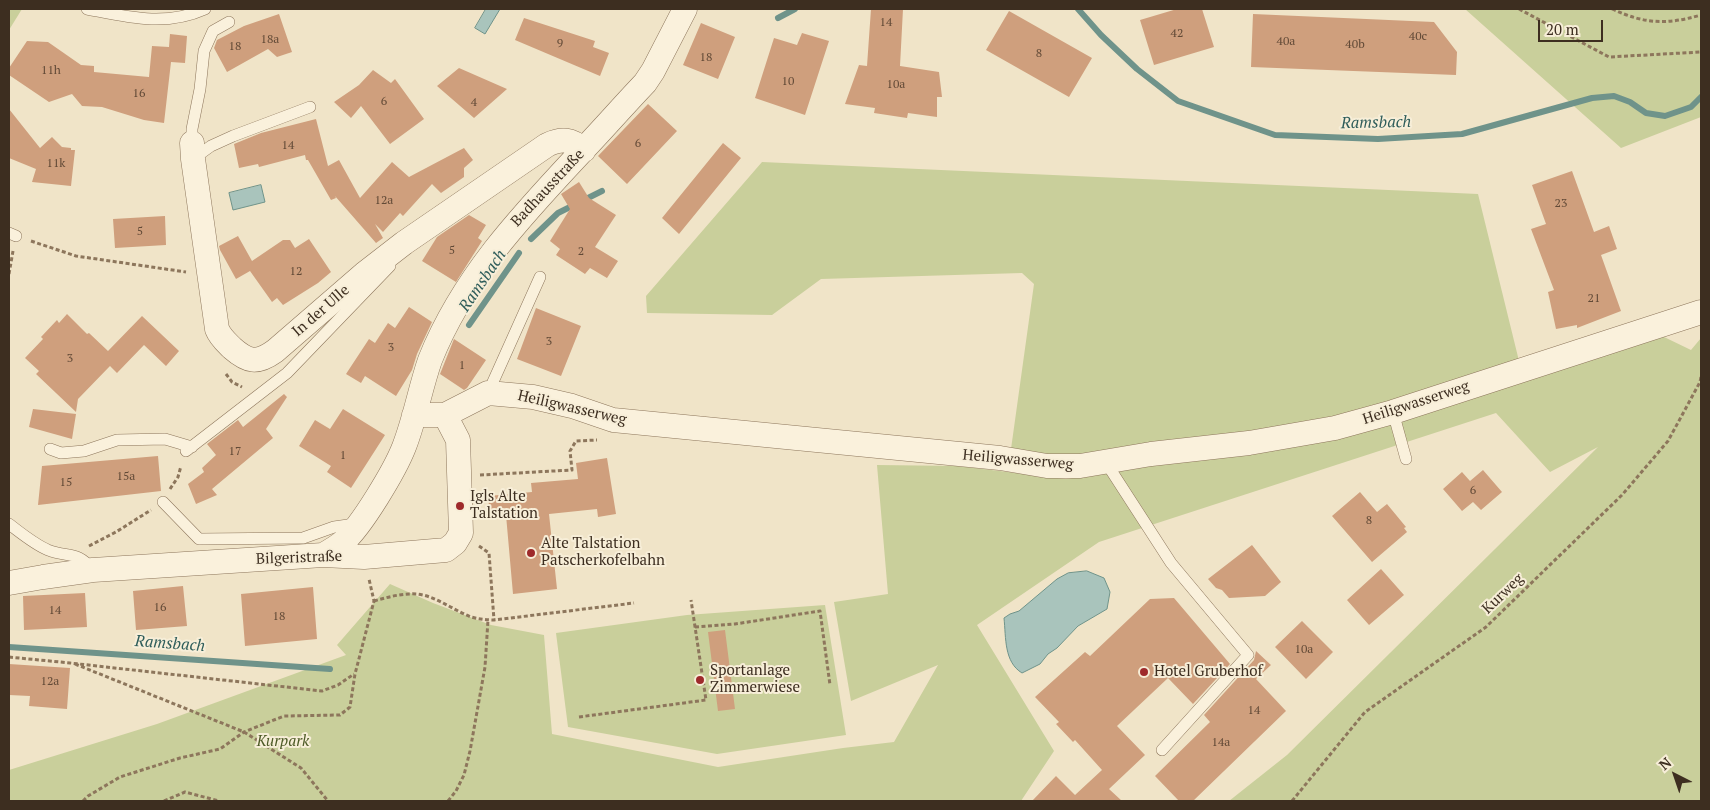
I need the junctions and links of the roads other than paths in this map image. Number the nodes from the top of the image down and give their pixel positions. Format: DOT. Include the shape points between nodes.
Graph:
graph roads {
  1 [pos="86,9"];
  2 [pos="206,9"];
  3 [pos="685,9"];
  4 [pos="229,22"];
  5 [pos="310,107"];
  6 [pos="584,150"];
  7 [pos="192,151"];
  8 [pos="404,243"];
  9 [pos="540,277"];
  10 [pos="1701,312"];
  11 [pos="488,393"];
  12 [pos="1393,412"];
  13 [pos="414,415"];
  14 [pos="445,415"];
  15 [pos="50,449"];
  16 [pos="1406,459"];
  17 [pos="1105,461"];
  18 [pos="163,502"];
  19 [pos="360,523"];
  20 [pos="9,524"];
  21 [pos="323,554"];
  22 [pos="94,570"];
  23 [pos="9,583"];
  24 [pos="1162,750"];
  1 -- 2 [label="lane" via="142,20 190,16"];
  3 -- 6 [label="street, Badhausstraße" via="649,77"];
  4 -- 7 [label="lane" via="213,31 204,51 192,129"];
  5 -- 7 [label="lane"];
  6 -- 8 [label="street, In der Ulle" via="568,140 547,145"];
  6 -- 13 [label="street, Badhausstraße" via="507,233 465,292 433,354"];
  7 -- 8 [label="street, In der Ulle" via="219,334 243,358 262,359 275,351"];
  8 -- 15 [label="lane" via="393,263 297,364 189,449 165,439 117,440 84,451 61,453"];
  9 -- 11 [label="lane"];
  10 -- 12 [label="street, Heiligwasserweg"];
  11 -- 14 [label="street"];
  11 -- 17 [label="street, Heiligwasserweg" via="572,406 613,420 1000,458 1047,466 1080,466"];
  12 -- 16 [label="lane"];
  12 -- 17 [label="street, Heiligwasserweg" via="1335,428 1249,444"];
  13 -- 14 [label="street"];
  13 -- 19 [label="street, Badhausstraße" via="399,459"];
  14 -- 21 [label="street, Bilgeristraße" via="458,440 461,533 455,543 446,550 364,557"];
  17 -- 24 [label="lane" via="1171,564 1248,654"];
  18 -- 19 [label="lane" via="199,539 303,538 334,527"];
  19 -- 21 [label="street, Badhausstraße" via="343,542"];
  20 -- 22 [label="lane" via="38,546 84,560"];
  21 -- 22 [label="street, Bilgeristraße"];
  22 -- 23 [label="street, Bilgeristraße"];
}
